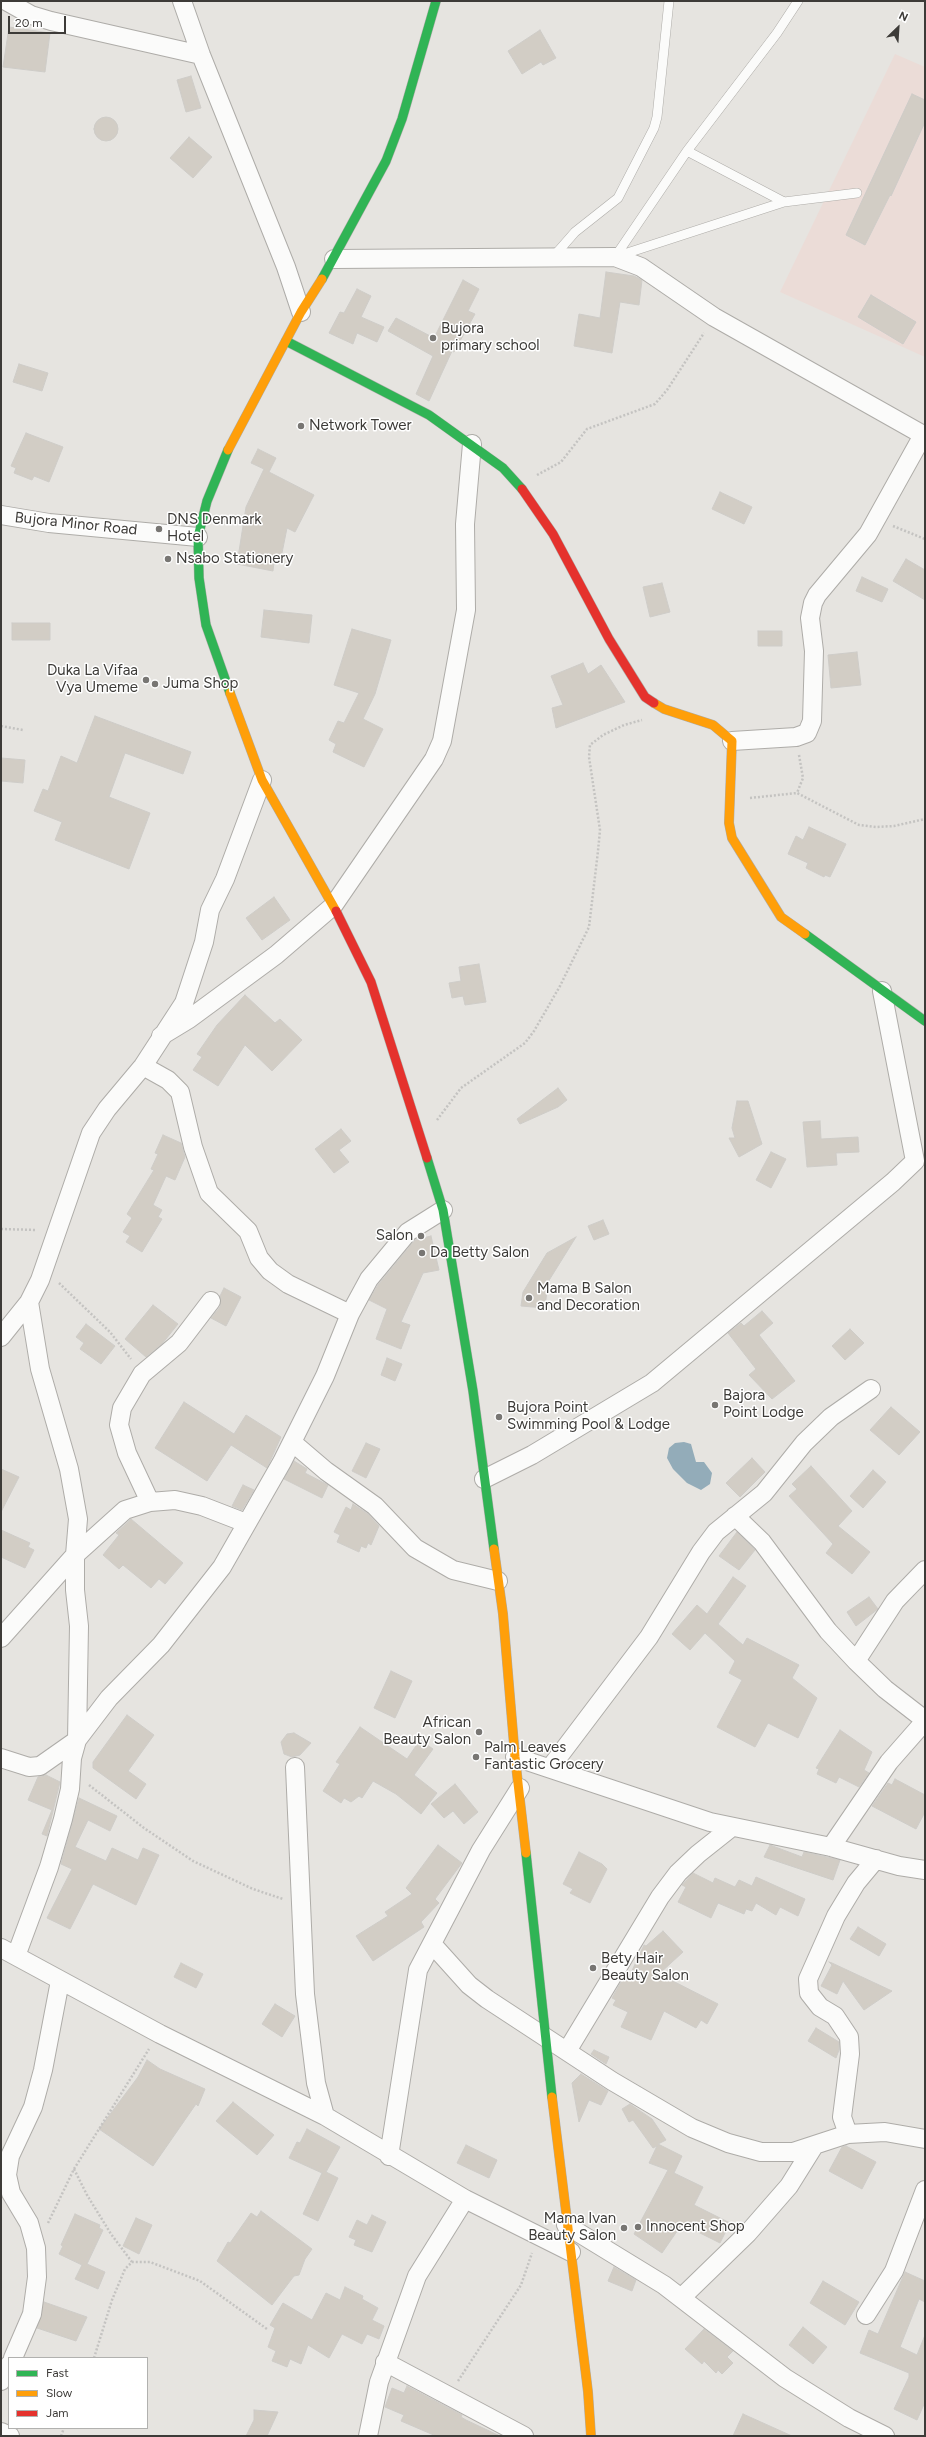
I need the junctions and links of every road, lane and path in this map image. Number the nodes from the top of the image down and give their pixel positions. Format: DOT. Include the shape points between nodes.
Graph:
graph roads {
  1 [pos="6,1"];
  2 [pos="182,1"];
  3 [pos="436,1"];
  4 [pos="669,1"];
  5 [pos="798,1"];
  6 [pos="201,56"];
  7 [pos="687,151"];
  8 [pos="857,193"];
  9 [pos="784,202"];
  10 [pos="554,256"];
  11 [pos="615,257"];
  12 [pos="334,259"];
  13 [pos="301,312"];
  14 [pos="714,318"];
  15 [pos="286,342"];
  16 [pos="924,436"];
  17 [pos="472,444"];
  18 [pos="519,485"];
  19 [pos="1,516"];
  20 [pos="876,519"];
  21 [pos="198,537"];
  22 [pos="925,539"];
  23 [pos="646,719"];
  24 [pos="1,726"];
  25 [pos="23,730"];
  26 [pos="796,737"];
  27 [pos="732,741"];
  28 [pos="262,780"];
  29 [pos="797,793"];
  30 [pos="731,800"];
  31 [pos="925,819"];
  32 [pos="333,906"];
  33 [pos="882,991"];
  34 [pos="925,1021"];
  35 [pos="161,1036"];
  36 [pos="143,1066"];
  37 [pos="421,1138"];
  38 [pos="920,1161"];
  39 [pos="443,1210"];
  40 [pos="57,1226"];
  41 [pos="1,1229"];
  42 [pos="44,1269"];
  43 [pos="211,1301"];
  44 [pos="29,1302"];
  45 [pos="350,1314"];
  46 [pos="1,1338"];
  47 [pos="142,1374"];
  48 [pos="871,1389"];
  49 [pos="292,1442"];
  50 [pos="484,1479"];
  51 [pos="150,1502"];
  52 [pos="735,1516"];
  53 [pos="246,1523"];
  54 [pos="75,1555"];
  55 [pos="925,1570"];
  56 [pos="498,1581"];
  57 [pos="1,1638"];
  58 [pos="856,1661"];
  59 [pos="925,1720"];
  60 [pos="77,1740"];
  61 [pos="515,1757"];
  62 [pos="1,1758"];
  63 [pos="295,1767"];
  64 [pos="550,1768"];
  65 [pos="71,1772"];
  66 [pos="520,1788"];
  67 [pos="732,1827"];
  68 [pos="831,1847"];
  69 [pos="876,1860"];
  70 [pos="925,1870"];
  71 [pos="302,1906"];
  72 [pos="433,1945"];
  73 [pos="8,1952"];
  74 [pos="60,1981"];
  75 [pos="160,2034"];
  76 [pos="544,2036"];
  77 [pos="567,2051"];
  78 [pos="325,2116"];
  79 [pos="848,2134"];
  80 [pos="925,2139"];
  81 [pos="814,2146"];
  82 [pos="390,2156"];
  83 [pos="74,2169"];
  84 [pos="925,2190"];
  85 [pos="465,2198"];
  86 [pos="566,2225"];
  87 [pos="538,2235"];
  88 [pos="36,2248"];
  89 [pos="571,2252"];
  90 [pos="132,2262"];
  91 [pos="681,2298"];
  92 [pos="866,2315"];
  93 [pos="267,2329"];
  94 [pos="13,2357"];
  95 [pos="94,2357"];
  96 [pos="385,2362"];
  97 [pos="8,2367"];
  98 [pos="1,2381"];
  99 [pos="449,2395"];
  100 [pos="1,2432"];
  101 [pos="10,2436"];
  102 [pos="368,2436"];
  103 [pos="524,2436"];
  104 [pos="591,2436"];
  105 [pos="885,2436"];
  1 -- 6 [label="street" via="31,15 51,21"];
  2 -- 6 [label="street"];
  3 -- 12 [label="street" via="402,119 386,161"];
  4 -- 10 [label="lane" via="654,128 618,198 575,232"];
  5 -- 7 [label="lane" via="777,33"];
  6 -- 13 [label="street" via="286,267"];
  7 -- 9 [label="lane"];
  7 -- 11 [label="lane"];
  8 -- 9 [label="lane"];
  9 -- 11 [label="lane"];
  10 -- 11 [label="street"];
  10 -- 12 [label="street"];
  11 -- 14 [label="street" via="641,267"];
  12 -- 13 [label="street"];
  13 -- 15 [label="street"];
  14 -- 16 [label="street"];
  14 -- 18 [label="path" via="667,390 654,404 587,429 561,462"];
  15 -- 17 [label="street" via="401,399"];
  15 -- 21 [label="street" via="234,435 207,501"];
  16 -- 20 [label="street"];
  17 -- 18 [label="street" via="492,457"];
  17 -- 32 [label="street" via="465,524 466,610 442,741 434,759"];
  18 -- 27 [label="street" via="560,547 609,639 645,697 664,709 713,725"];
  19 -- 21 [label="street, Bujora Minor Road"];
  20 -- 22 [label="path"];
  20 -- 26 [label="street" via="868,534 813,603 810,618 814,651 812,721 807,733"];
  21 -- 28 [label="street" via="199,578 206,625"];
  23 -- 37 [label="path" via="624,725 603,735 590,745 589,757 600,830 588,927 546,1012 525,1043 461,1088 444,1113"];
  24 -- 25 [label="path"];
  26 -- 27 [label="street"];
  26 -- 29 [label="path" via="803,778"];
  27 -- 30 [label="street"];
  28 -- 32 [label="street"];
  28 -- 35 [label="street" via="225,879 210,910 204,942 184,1002"];
  29 -- 30 [label="path"];
  29 -- 31 [label="path" via="859,825 894,826"];
  30 -- 33 [label="street" via="729,823 732,838 781,917"];
  32 -- 35 [label="street" via="276,955 189,1019"];
  32 -- 37 [label="street" via="371,982"];
  33 -- 34 [label="street"];
  33 -- 38 [label="street"];
  35 -- 36 [label="street"];
  36 -- 40 [label="street" via="107,1109 91,1133"];
  36 -- 45 [label="street" via="168,1080 180,1092 193,1147 209,1193 248,1231 259,1258 270,1271 288,1284"];
  37 -- 39 [label="street"];
  38 -- 50 [label="street" via="652,1383 532,1456"];
  39 -- 45 [label="street" via="408,1232 369,1279"];
  39 -- 50 [label="street" via="470,1368"];
  40 -- 41 [label="path" via="32,1231"];
  40 -- 42 [label="street"];
  42 -- 44 [label="street"];
  42 -- 47 [label="path" via="110,1332"];
  43 -- 47 [label="street" via="179,1343"];
  44 -- 46 [label="street"];
  44 -- 54 [label="street" via="40,1369 69,1469 78,1519"];
  45 -- 49 [label="street" via="325,1376"];
  47 -- 51 [label="street" via="122,1408 119,1425 127,1453"];
  48 -- 52 [label="street" via="831,1417 804,1443 764,1493"];
  49 -- 53 [label="street"];
  49 -- 56 [label="street" via="326,1471 375,1506 415,1548 453,1570"];
  50 -- 56 [label="street"];
  51 -- 53 [label="street" via="175,1500 202,1506"];
  51 -- 54 [label="street" via="125,1510"];
  52 -- 58 [label="street" via="762,1542 828,1631"];
  52 -- 64 [label="street" via="716,1532 701,1552 649,1637"];
  53 -- 60 [label="street" via="222,1567 160,1645 109,1698"];
  54 -- 57 [label="street"];
  54 -- 60 [label="street" via="79,1626"];
  55 -- 58 [label="street" via="896,1601"];
  56 -- 61 [label="street"];
  58 -- 59 [label="street" via="885,1689"];
  59 -- 68 [label="street" via="889,1762"];
  60 -- 62 [label="street" via="40,1766 29,1767"];
  60 -- 65 [label="street"];
  61 -- 64 [label="street"];
  61 -- 66 [label="street"];
  63 -- 71 [label="street"];
  64 -- 67 [label="street" via="638,1799"];
  65 -- 71 [label="path" via="144,1828 193,1861 253,1889"];
  65 -- 73 [label="street" via="68,1797 49,1867"];
  66 -- 72 [label="street" via="481,1850"];
  66 -- 76 [label="street"];
  67 -- 68 [label="street"];
  67 -- 77 [label="street" via="678,1873 660,1897"];
  68 -- 69 [label="street"];
  69 -- 70 [label="street"];
  69 -- 79 [label="street" via="856,1883 836,1916 808,1979 810,1993 820,2007 835,2016 849,2038 850,2054 842,2117"];
  71 -- 78 [label="street" via="309,2037 316,2083"];
  72 -- 76 [label="street" via="469,1985"];
  72 -- 82 [label="street" via="418,1970"];
  73 -- 74 [label="street"];
  74 -- 75 [label="street"];
  74 -- 88 [label="street" via="33,2107 10,2156 7,2175 11,2193 29,2223"];
  75 -- 78 [label="street"];
  75 -- 83 [label="path"];
  76 -- 77 [label="street"];
  76 -- 86 [label="street"];
  77 -- 81 [label="street" via="692,2128 728,2144 761,2152 793,2152"];
  78 -- 82 [label="street"];
  79 -- 80 [label="street" via="885,2132"];
  79 -- 81 [label="street"];
  81 -- 91 [label="street" via="789,2186 753,2227"];
  82 -- 85 [label="street"];
  83 -- 88 [label="path"];
  83 -- 90 [label="path" via="99,2215"];
  84 -- 92 [label="street" via="894,2271"];
  85 -- 87 [label="street"];
  85 -- 96 [label="street" via="417,2276"];
  86 -- 89 [label="street"];
  86 -- 91 [label="street"];
  87 -- 89 [label="street"];
  87 -- 99 [label="path" via="521,2285"];
  88 -- 94 [label="street" via="32,2314"];
  89 -- 104 [label="street"];
  90 -- 93 [label="path" via="150,2262 200,2282"];
  90 -- 95 [label="path" via="125,2268 112,2300"];
  91 -- 105 [label="street" via="785,2378 849,2418"];
  96 -- 99 [label="street"];
  96 -- 102 [label="street"];
  97 -- 98 [label="street"];
  99 -- 103 [label="street"];
  100 -- 101 [label="street"];
}
